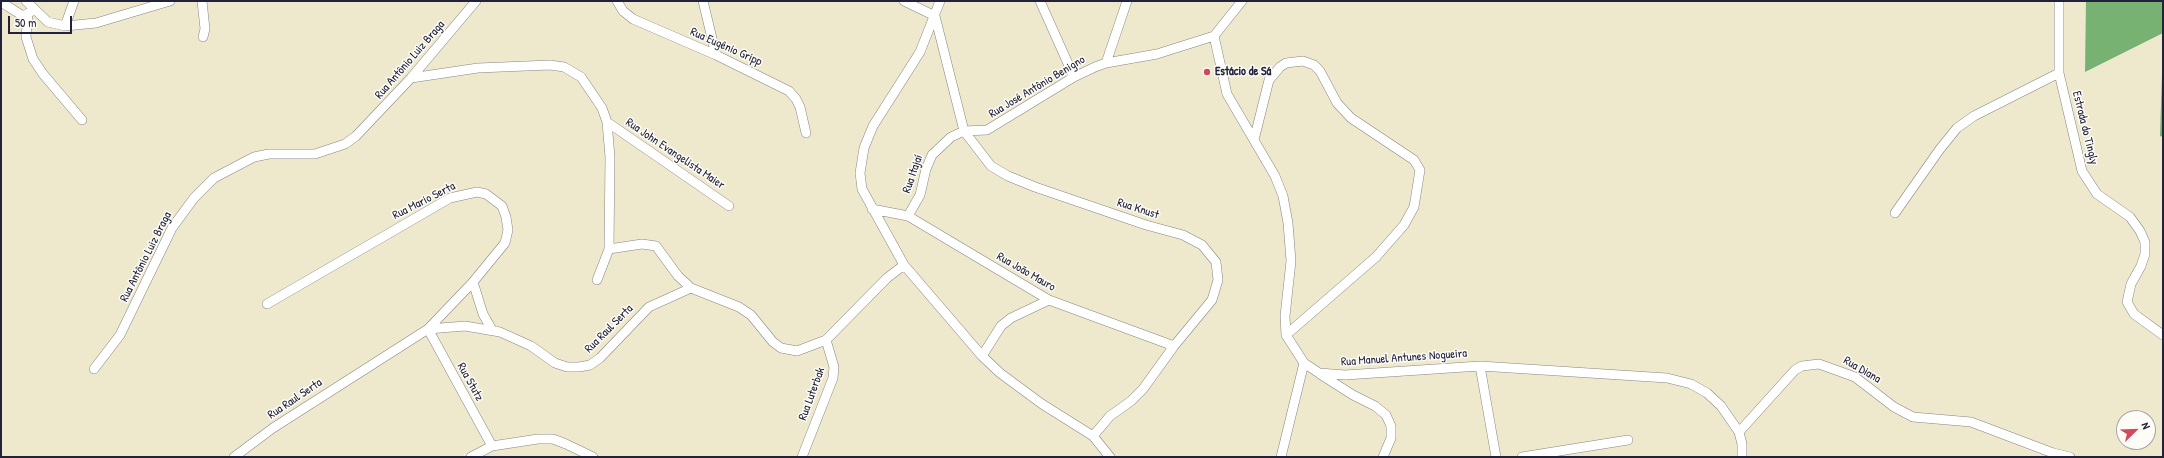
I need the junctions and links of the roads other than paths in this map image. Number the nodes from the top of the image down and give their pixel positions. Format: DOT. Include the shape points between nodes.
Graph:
graph roads {
  1 [pos="26,1"];
  2 [pos="74,1"];
  3 [pos="170,1"];
  4 [pos="202,1"];
  5 [pos="476,1"];
  6 [pos="616,1"];
  7 [pos="702,1"];
  8 [pos="904,1"];
  9 [pos="940,1"];
  10 [pos="1040,1"];
  11 [pos="1127,1"];
  12 [pos="1242,1"];
  13 [pos="2059,1"];
  14 [pos="1,2"];
  15 [pos="31,12"];
  16 [pos="935,16"];
  17 [pos="65,26"];
  18 [pos="1214,36"];
  19 [pos="204,38"];
  20 [pos="716,55"];
  21 [pos="1106,63"];
  22 [pos="2059,73"];
  23 [pos="1074,76"];
  24 [pos="411,78"];
  25 [pos="82,120"];
  26 [pos="607,122"];
  27 [pos="964,130"];
  28 [pos="806,133"];
  29 [pos="1254,140"];
  30 [pos="729,206"];
  31 [pos="872,209"];
  32 [pos="1895,213"];
  33 [pos="908,216"];
  34 [pos="609,249"];
  35 [pos="904,265"];
  36 [pos="597,280"];
  37 [pos="473,282"];
  38 [pos="691,288"];
  39 [pos="1050,300"];
  40 [pos="267,304"];
  41 [pos="428,329"];
  42 [pos="492,330"];
  43 [pos="1286,335"];
  44 [pos="2163,336"];
  45 [pos="826,340"];
  46 [pos="1174,346"];
  47 [pos="982,356"];
  48 [pos="1304,363"];
  49 [pos="1480,366"];
  50 [pos="94,369"];
  51 [pos="1319,373"];
  52 [pos="1739,432"];
  53 [pos="1093,436"];
  54 [pos="1628,440"];
  55 [pos="492,446"];
  56 [pos="234,457"];
  57 [pos="471,457"];
  58 [pos="593,457"];
  59 [pos="802,457"];
  60 [pos="1110,457"];
  61 [pos="1281,457"];
  62 [pos="1383,457"];
  63 [pos="1496,457"];
  64 [pos="1522,457"];
  65 [pos="1742,457"];
  66 [pos="2070,457"];
  1 -- 15 [label="street"];
  2 -- 17 [label="street"];
  3 -- 17 [label="street" via="96,23"];
  4 -- 19 [label="street"];
  5 -- 24 [label="street, Rua Antônio Luiz Braga"];
  6 -- 20 [label="street, Rua Eugênio Gripp" via="633,19"];
  7 -- 20 [label="street"];
  8 -- 16 [label="street"];
  9 -- 16 [label="street"];
  10 -- 23 [label="street"];
  11 -- 21 [label="street"];
  12 -- 18 [label="street"];
  13 -- 22 [label="street, Estrada do Tingly"];
  14 -- 15 [label="street" via="21,15"];
  15 -- 17 [label="street" via="48,22"];
  15 -- 25 [label="street" via="26,37 33,59"];
  16 -- 27 [label="street, Rua Knust"];
  16 -- 31 [label="street" via="920,52 873,126 864,148 860,173 862,189"];
  18 -- 21 [label="street, Rua José Antônio Benigno" via="1157,54"];
  18 -- 29 [label="street" via="1227,94"];
  20 -- 28 [label="street, Rua Eugênio Gripp" via="789,91 800,107"];
  21 -- 23 [label="street, Rua José Antônio Benigno"];
  22 -- 32 [label="street" via="1974,116 1957,128"];
  22 -- 44 [label="street, Estrada do Tingly" via="2082,171 2097,194 2130,217 2144,242 2144,261 2131,284 2128,295 2129,308"];
  23 -- 27 [label="street, Rua José Antônio Benigno" via="991,128 982,132"];
  24 -- 26 [label="street, Rua John Evangelista Maier" via="478,68 550,65 564,67 581,76 602,108"];
  24 -- 50 [label="street, Rua Antônio Luiz Braga" via="367,126 345,144 315,154 269,154 254,158 214,178 194,198 172,228 120,335"];
  26 -- 30 [label="street, Rua John Evangelista Maier"];
  26 -- 34 [label="street, Rua John Evangelista Maier" via="610,157"];
  27 -- 33 [label="street, Rua Itajaí" via="940,145 932,155 920,195"];
  27 -- 46 [label="street, Rua Knust" via="991,166 1008,176 1146,225 1183,235 1209,251 1216,262 1218,280 1212,300"];
  29 -- 43 [label="street" via="1283,196 1288,223 1291,261 1285,316"];
  29 -- 43 [label="street" via="1269,80 1286,63 1302,61 1314,65 1320,71 1338,103 1351,118 1414,160 1420,170 1414,206 1404,225 1376,257"];
  31 -- 33 [label="street, Rua João Mauro"];
  31 -- 35 [label="street"];
  33 -- 39 [label="street, Rua João Mauro"];
  34 -- 36 [label="street, Rua John Evangelista Maier"];
  34 -- 38 [label="street" via="642,244 656,246 678,276"];
  35 -- 45 [label="street" via="887,278"];
  35 -- 47 [label="street"];
  37 -- 40 [label="street, Rua Mario Serta" via="505,243 508,230 502,206 486,194 477,192 450,198"];
  37 -- 41 [label="street, Rua Mario Serta"];
  37 -- 42 [label="street" via="483,314"];
  38 -- 42 [label="street, Rua Raul Serta" via="649,307 600,358 590,365 579,367 555,363 515,337"];
  38 -- 45 [label="street" via="739,306 751,315 772,342 781,348 790,351"];
  39 -- 46 [label="street, Rua João Mauro"];
  39 -- 47 [label="street" via="1011,318 1001,326"];
  41 -- 42 [label="street, Rua Raul Serta" via="465,326"];
  41 -- 55 [label="street, Rua Stutz"];
  41 -- 56 [label="street, Rua Raul Serta" via="280,424"];
  43 -- 48 [label="street, Rua Manuel Antunes Nogueira"];
  45 -- 59 [label="street, Rua Luterbak" via="833,362 833,378"];
  46 -- 53 [label="street, Rua Knust" via="1143,389 1110,416"];
  47 -- 53 [label="street" via="1000,373 1042,404"];
  48 -- 51 [label="street, Rua Manuel Antunes Nogueira"];
  48 -- 61 [label="street"];
  49 -- 51 [label="street, Rua Manuel Antunes Nogueira" via="1345,375"];
  49 -- 52 [label="street, Rua Manuel Antunes Nogueira" via="1661,378 1690,384 1707,392 1721,406"];
  49 -- 63 [label="street"];
  51 -- 62 [label="street" via="1386,415 1391,426 1391,438"];
  52 -- 65 [label="street, Rua Manuel Antunes Nogueira"];
  52 -- 66 [label="street, Rua Diana" via="1796,370 1802,366 1819,364 1855,377 1894,407 1913,417 1971,422 2052,453"];
  53 -- 60 [label="street"];
  54 -- 64 [label="street"];
  55 -- 57 [label="street"];
  55 -- 58 [label="street" via="553,439"];
}
